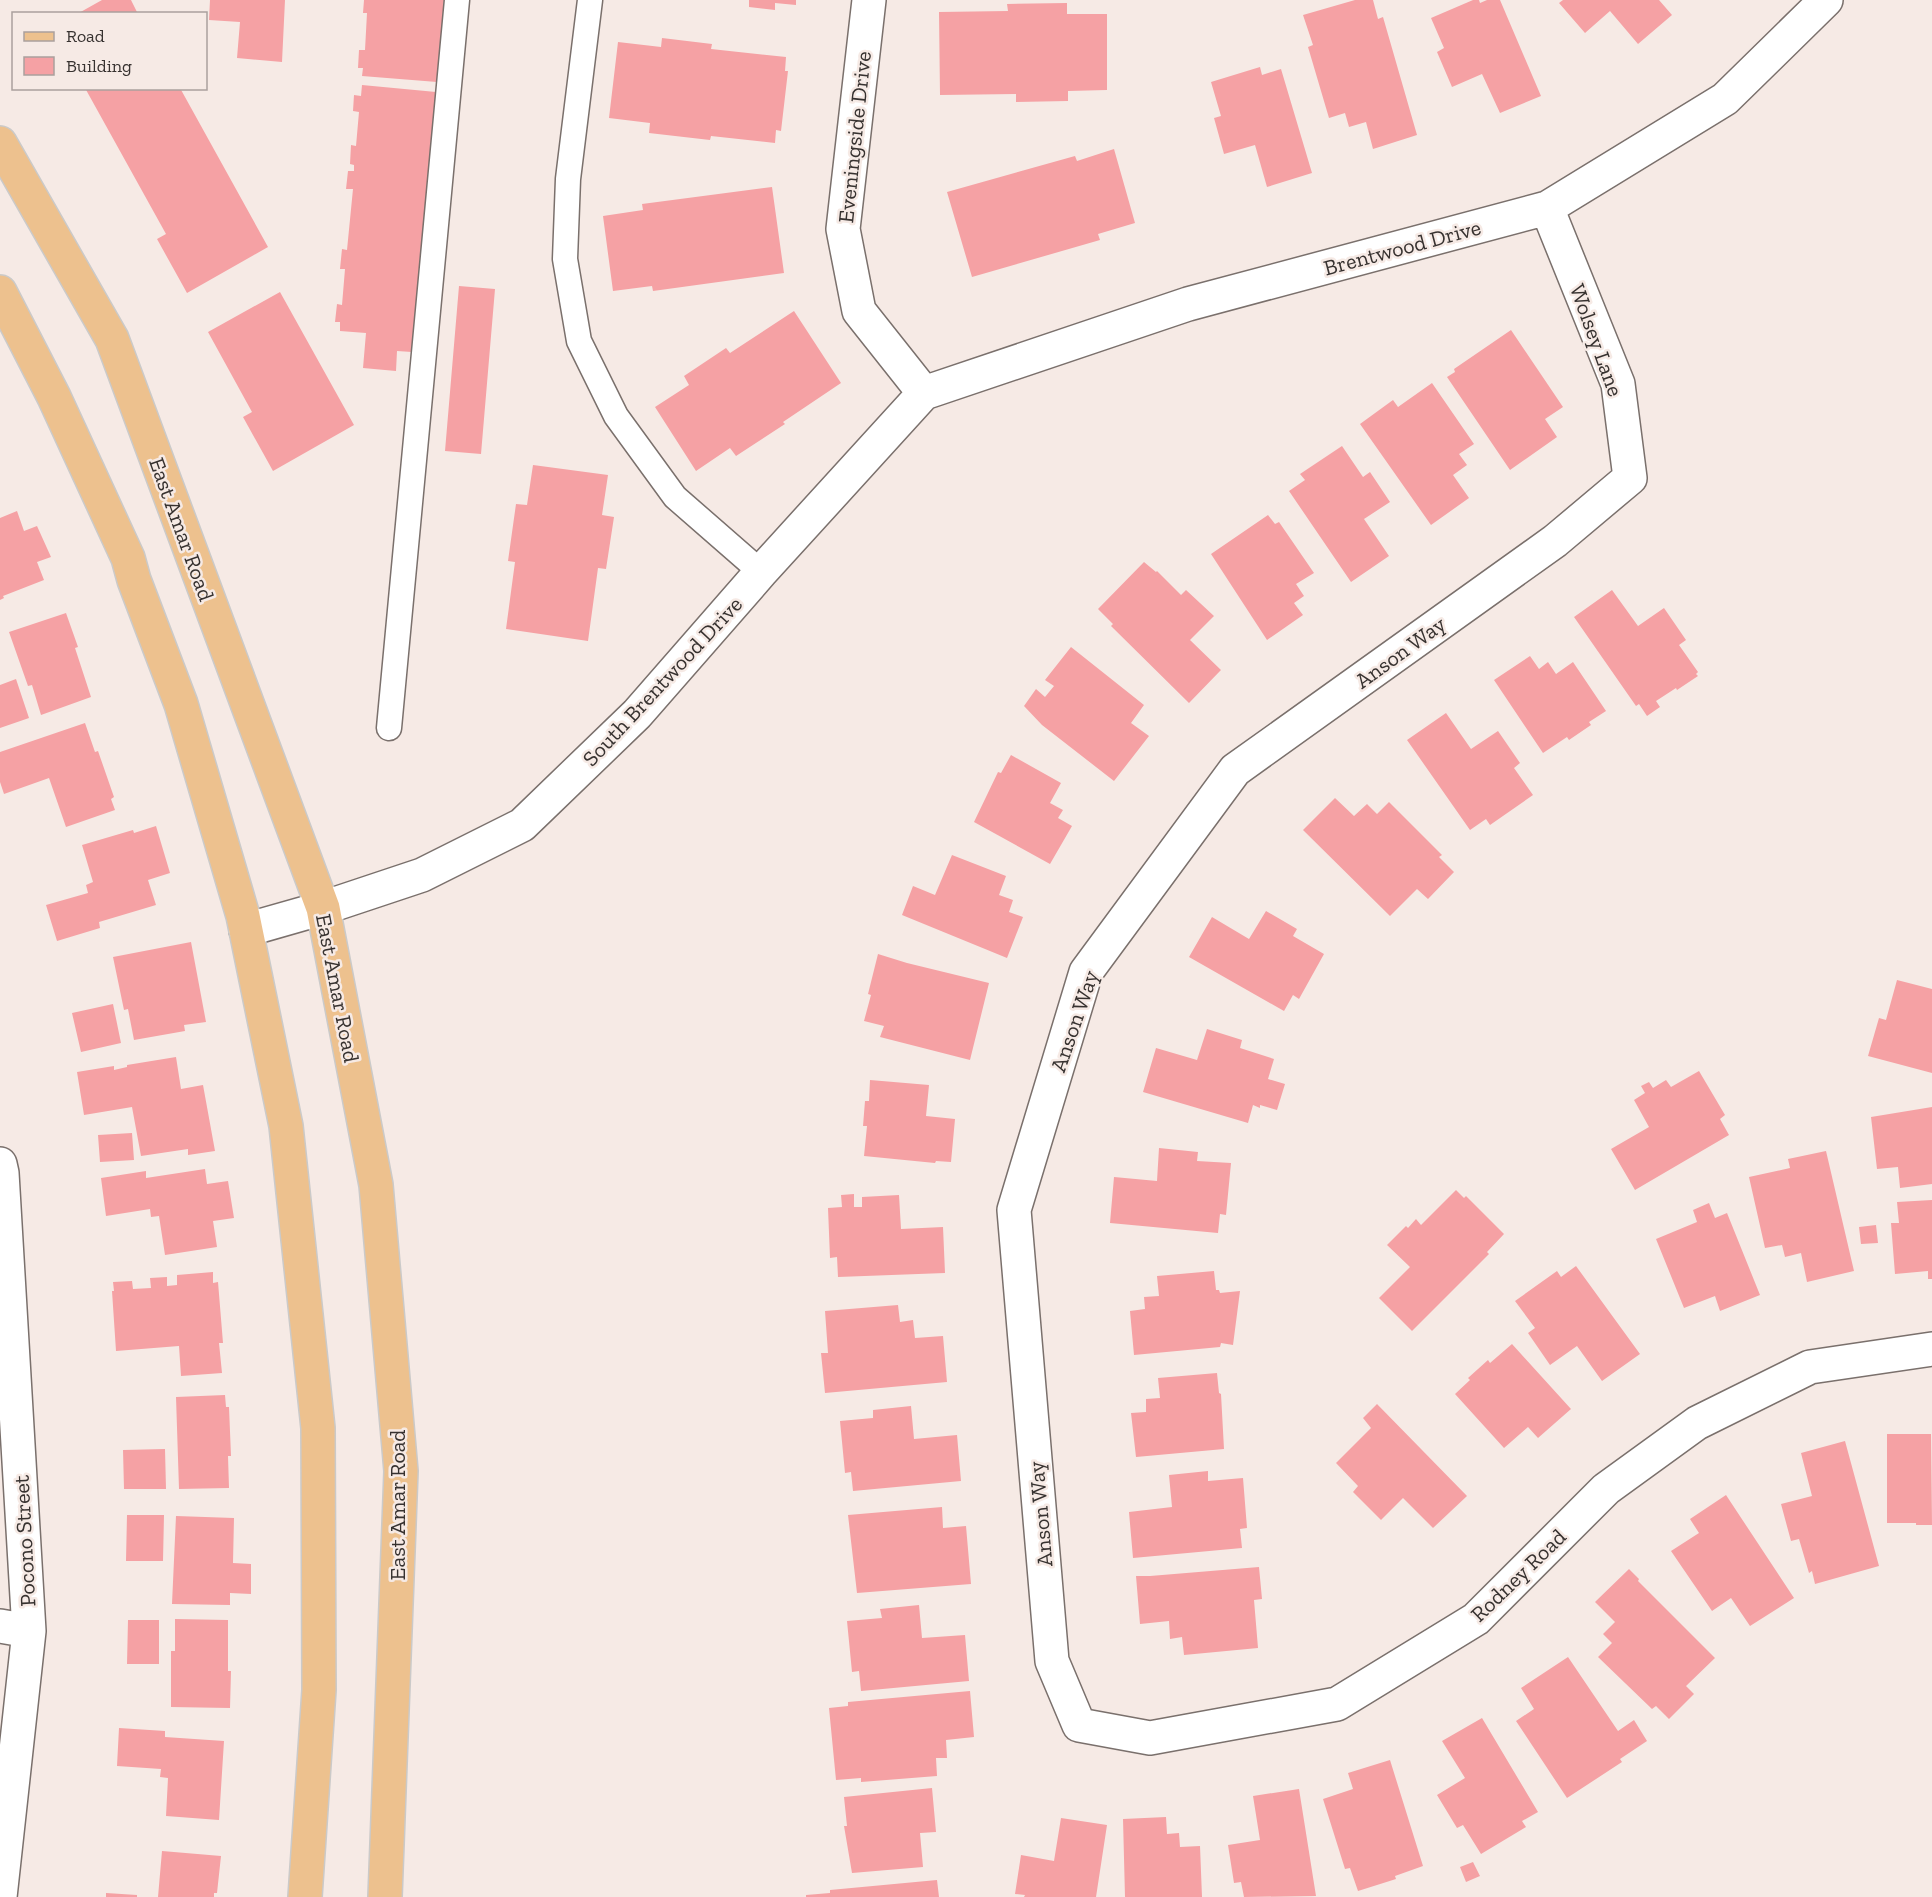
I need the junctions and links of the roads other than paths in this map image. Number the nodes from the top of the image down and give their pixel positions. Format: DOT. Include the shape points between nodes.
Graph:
graph roads {
  1 [pos="457,0"];
  2 [pos="590,0"];
  3 [pos="869,0"];
  4 [pos="1826,0"];
  5 [pos="0,143"];
  6 [pos="1547,208"];
  7 [pos="0,292"];
  8 [pos="924,393"];
  9 [pos="1630,478"];
  10 [pos="760,572"];
  11 [pos="389,728"];
  12 [pos="323,908"];
  13 [pos="246,930"];
  14 [pos="0,1164"];
  15 [pos="1932,1349"];
  16 [pos="14,1628"];
  17 [pos="1079,1725"];
  18 [pos="0,1897"];
  19 [pos="305,1897"];
  20 [pos="385,1897"];
  1 -- 11 [label="lane"];
  2 -- 10 [label="lane" via="568,179 565,259 579,341 616,416 675,497"];
  3 -- 8 [label="street, Eveningside Drive" via="843,229 859,311"];
  4 -- 6 [label="street, Brentwood Drive" via="1725,99"];
  5 -- 12 [label="main road, East Amar Road" via="112,339"];
  6 -- 8 [label="street, Brentwood Drive" via="1188,304"];
  6 -- 9 [label="street, Wolsey Lane" via="1618,384"];
  7 -- 13 [label="main road" via="54,397 128,558 181,704"];
  8 -- 10 [label="street, South Brentwood Drive"];
  9 -- 17 [label="street, Anson Way" via="1555,541 1235,770 1086,972 1014,1210 1052,1661"];
  10 -- 12 [label="street, South Brentwood Drive" via="637,714 522,825 422,875"];
  12 -- 13 [label="street, South Brentwood Drive"];
  12 -- 20 [label="main road, East Amar Road" via="376,1185 401,1471"];
  13 -- 19 [label="main road" via="286,1126 318,1428 319,1690"];
  14 -- 16 [label="street, Pocono Street"];
  15 -- 17 [label="street, Rodney Road" via="1810,1367 1698,1423 1606,1489 1476,1619 1336,1704 1150,1738"];
  16 -- 18 [label="street, Pocono Street"];
}
